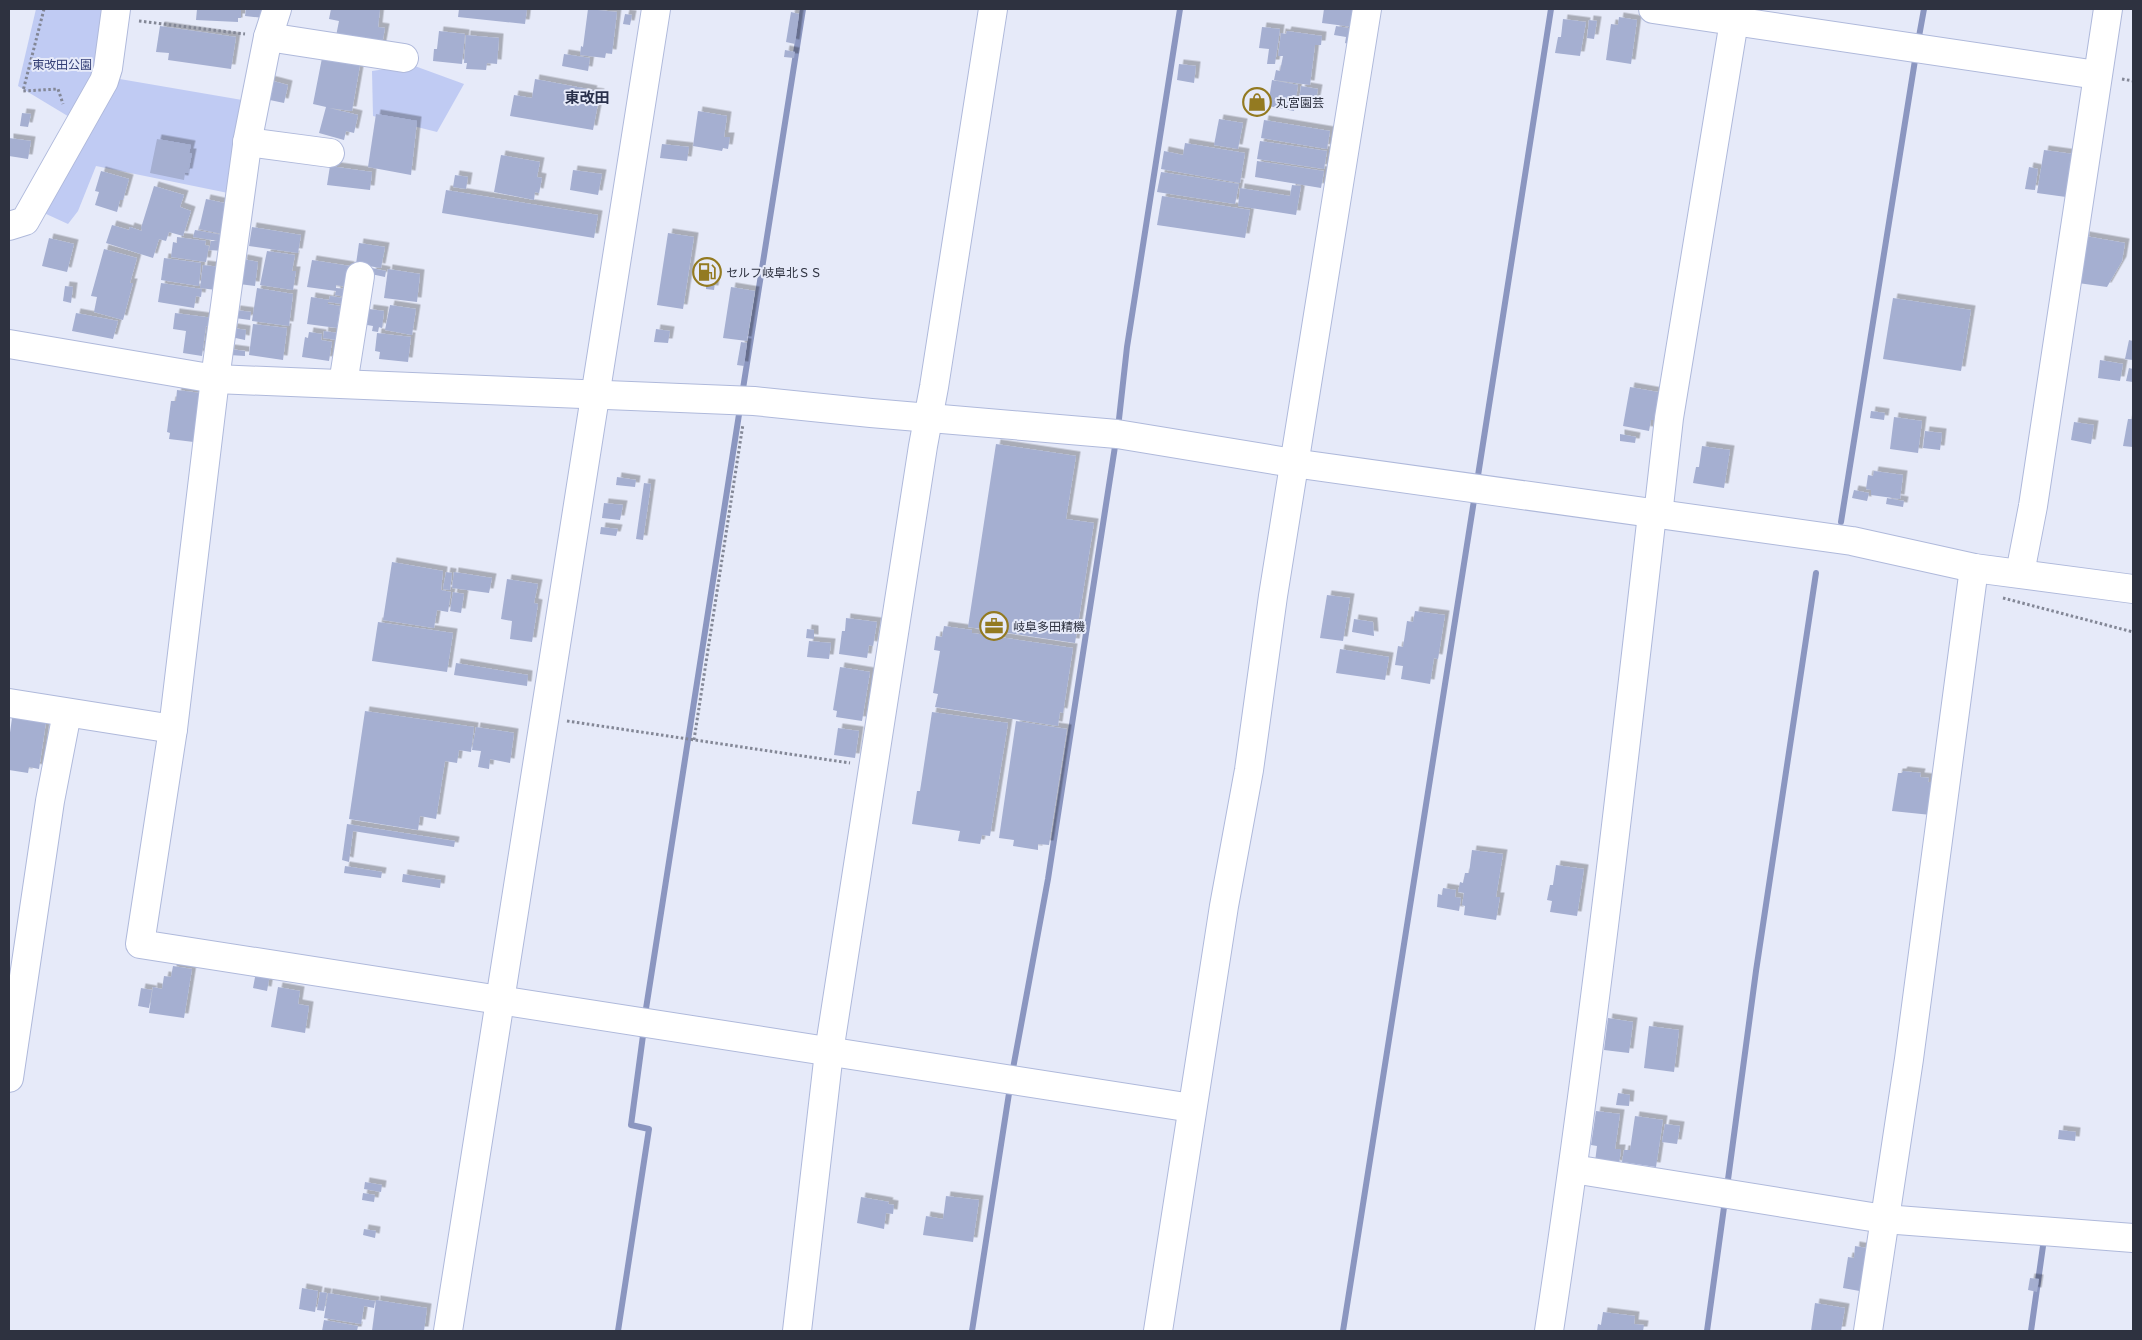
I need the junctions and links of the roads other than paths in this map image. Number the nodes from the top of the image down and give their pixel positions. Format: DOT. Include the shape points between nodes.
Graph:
graph roads {
  1 [pos="276,9"];
  2 [pos="656,9"];
  3 [pos="993,9"];
  4 [pos="1367,9"];
  5 [pos="1653,9"];
  6 [pos="2108,9"];
  7 [pos="115,14"];
  8 [pos="1736,15"];
  9 [pos="268,37"];
  10 [pos="404,58"];
  11 [pos="2097,75"];
  12 [pos="247,142"];
  13 [pos="330,153"];
  14 [pos="9,226"];
  15 [pos="360,276"];
  16 [pos="9,344"];
  17 [pos="216,379"];
  18 [pos="343,384"];
  19 [pos="594,393"];
  20 [pos="927,418"];
  21 [pos="1294,463"];
  22 [pos="1655,515"];
  23 [pos="2020,573"];
  24 [pos="1972,577"];
  25 [pos="2133,589"];
  26 [pos="9,703"];
  27 [pos="67,713"];
  28 [pos="173,729"];
  29 [pos="500,1002"];
  30 [pos="829,1052"];
  31 [pos="9,1078"];
  32 [pos="1192,1108"];
  33 [pos="1573,1169"];
  34 [pos="1884,1219"];
  35 [pos="2133,1238"];
  36 [pos="448,1331"];
  37 [pos="797,1331"];
  38 [pos="1158,1331"];
  39 [pos="1549,1331"];
  40 [pos="1868,1331"];
  1 -- 9 [label="street"];
  2 -- 19 [label="street"];
  3 -- 20 [label="street"];
  4 -- 21 [label="street"];
  5 -- 8 [label="street"];
  6 -- 11 [label="street"];
  7 -- 14 [label="street" via="104,81 25,221"];
  8 -- 11 [label="street"];
  8 -- 22 [label="street"];
  9 -- 10 [label="street"];
  9 -- 12 [label="street"];
  11 -- 23 [label="street" via="2033,506"];
  12 -- 13 [label="street"];
  12 -- 17 [label="street"];
  15 -- 18 [label="street"];
  16 -- 17 [label="street"];
  17 -- 18 [label="street"];
  17 -- 28 [label="street"];
  18 -- 19 [label="street"];
  19 -- 20 [label="street" via="746,400"];
  19 -- 29 [label="street"];
  20 -- 21 [label="street" via="1117,434"];
  20 -- 30 [label="street"];
  21 -- 22 [label="street"];
  21 -- 32 [label="street" via="1249,770"];
  22 -- 24 [label="street" via="1852,541"];
  22 -- 33 [label="street"];
  23 -- 24 [label="street"];
  23 -- 25 [label="street"];
  24 -- 34 [label="street" via="1909,1059"];
  26 -- 27 [label="street"];
  27 -- 28 [label="street"];
  27 -- 31 [label="street" via="50,801"];
  28 -- 29 [label="street" via="140,944"];
  29 -- 30 [label="street"];
  29 -- 36 [label="street"];
  30 -- 32 [label="street"];
  30 -- 37 [label="street"];
  32 -- 38 [label="street"];
  33 -- 34 [label="street"];
  33 -- 39 [label="street"];
  34 -- 35 [label="street"];
  34 -- 40 [label="street"];
}
